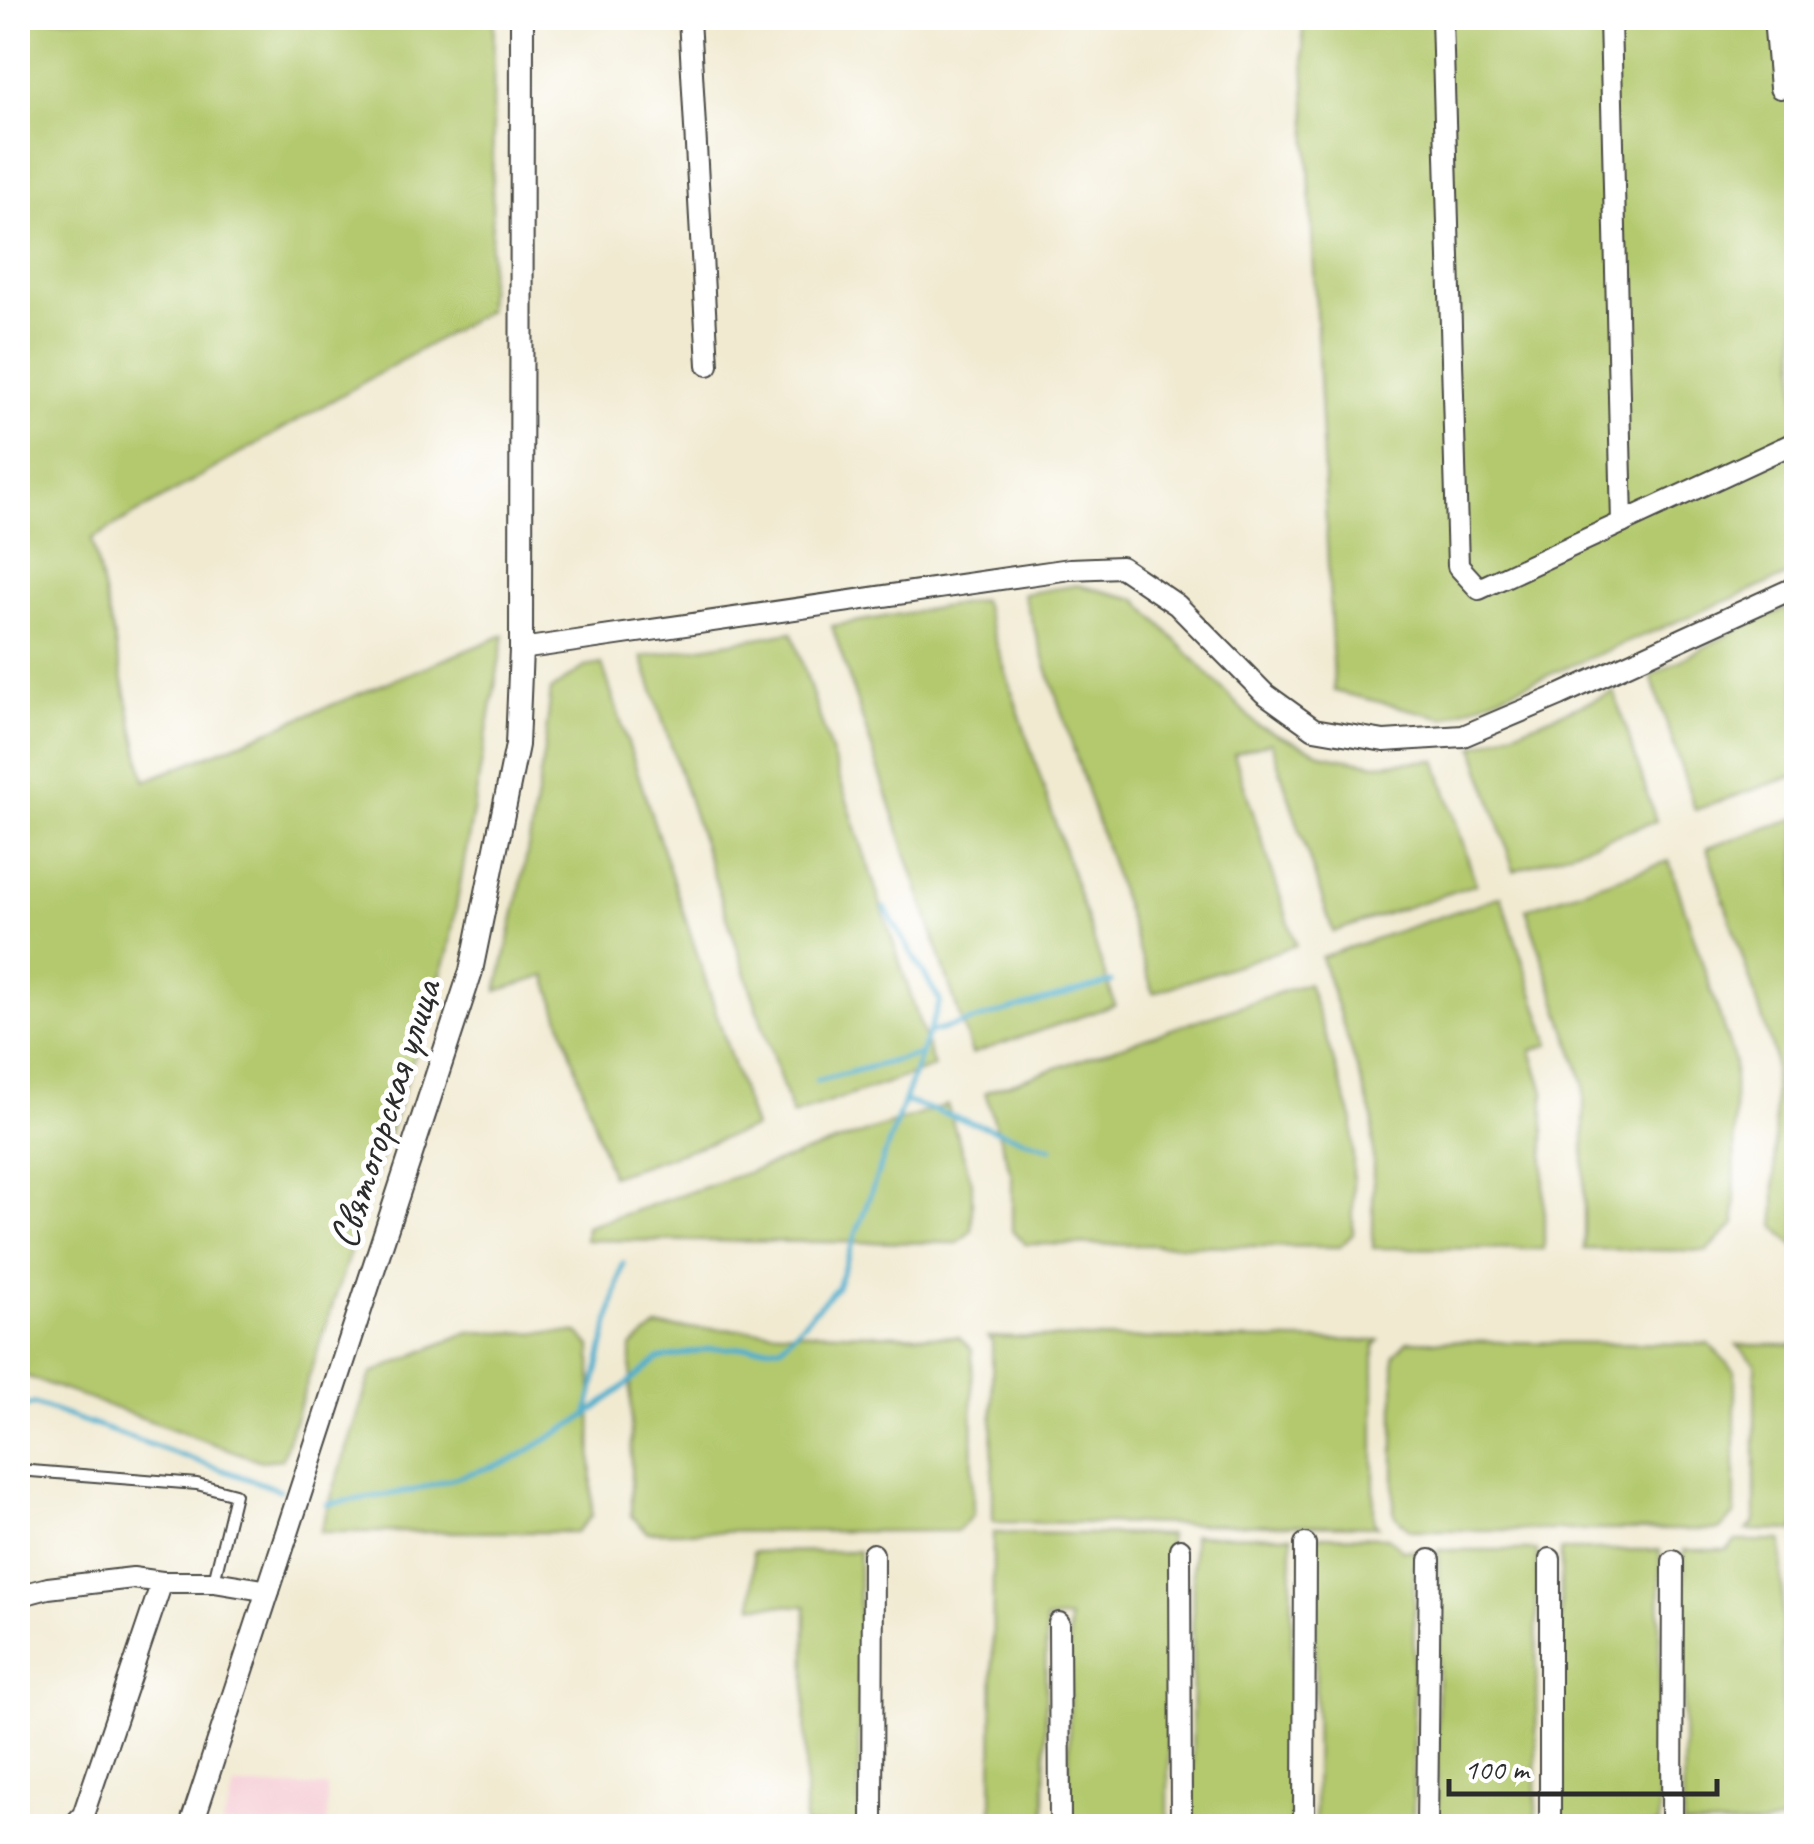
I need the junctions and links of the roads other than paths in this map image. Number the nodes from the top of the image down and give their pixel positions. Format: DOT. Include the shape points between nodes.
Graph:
graph roads {
  1 [pos="522,18"];
  2 [pos="689,18"];
  3 [pos="1442,18"];
  4 [pos="1610,18"];
  5 [pos="1774,18"];
  6 [pos="1780,88"];
  7 [pos="708,365"];
  8 [pos="1796,442"];
  9 [pos="1622,523"];
  10 [pos="1796,586"];
  11 [pos="521,649"];
  12 [pos="18,1470"];
  13 [pos="1305,1544"];
  14 [pos="1796,1546"];
  15 [pos="1180,1549"];
  16 [pos="873,1554"];
  17 [pos="1550,1558"];
  18 [pos="1430,1560"];
  19 [pos="1673,1562"];
  20 [pos="1796,1571"];
  21 [pos="162,1582"];
  22 [pos="214,1582"];
  23 [pos="269,1591"];
  24 [pos="18,1596"];
  25 [pos="1059,1623"];
  26 [pos="73,1826"];
  27 [pos="191,1826"];
  28 [pos="872,1826"];
  29 [pos="1060,1826"];
  30 [pos="1181,1826"];
  31 [pos="1304,1826"];
  32 [pos="1427,1826"];
  33 [pos="1550,1826"];
  34 [pos="1672,1826"];
  1 -- 11 [label="street, Святогорская улица"];
  2 -- 7 [label="street"];
  3 -- 9 [label="street" via="1458,566 1479,589"];
  4 -- 9 [label="street"];
  5 -- 6 [label="street"];
  8 -- 9 [label="street"];
  10 -- 11 [label="street" via="1463,736 1384,741 1314,729 1264,693 1177,604 1120,568 1070,569"];
  11 -- 23 [label="street, Святогорская улица" via="516,745 471,971"];
  12 -- 22 [label="lane" via="197,1484 236,1494"];
  13 -- 31 [label="street"];
  14 -- 20 [label="street"];
  15 -- 30 [label="street"];
  16 -- 28 [label="street"];
  17 -- 33 [label="street"];
  18 -- 32 [label="street"];
  19 -- 34 [label="street"];
  21 -- 22 [label="street"];
  21 -- 24 [label="street" via="120,1579"];
  21 -- 26 [label="street" via="84,1814"];
  22 -- 23 [label="street"];
  23 -- 27 [label="street, Святогорская улица"];
  25 -- 29 [label="street"];
}
